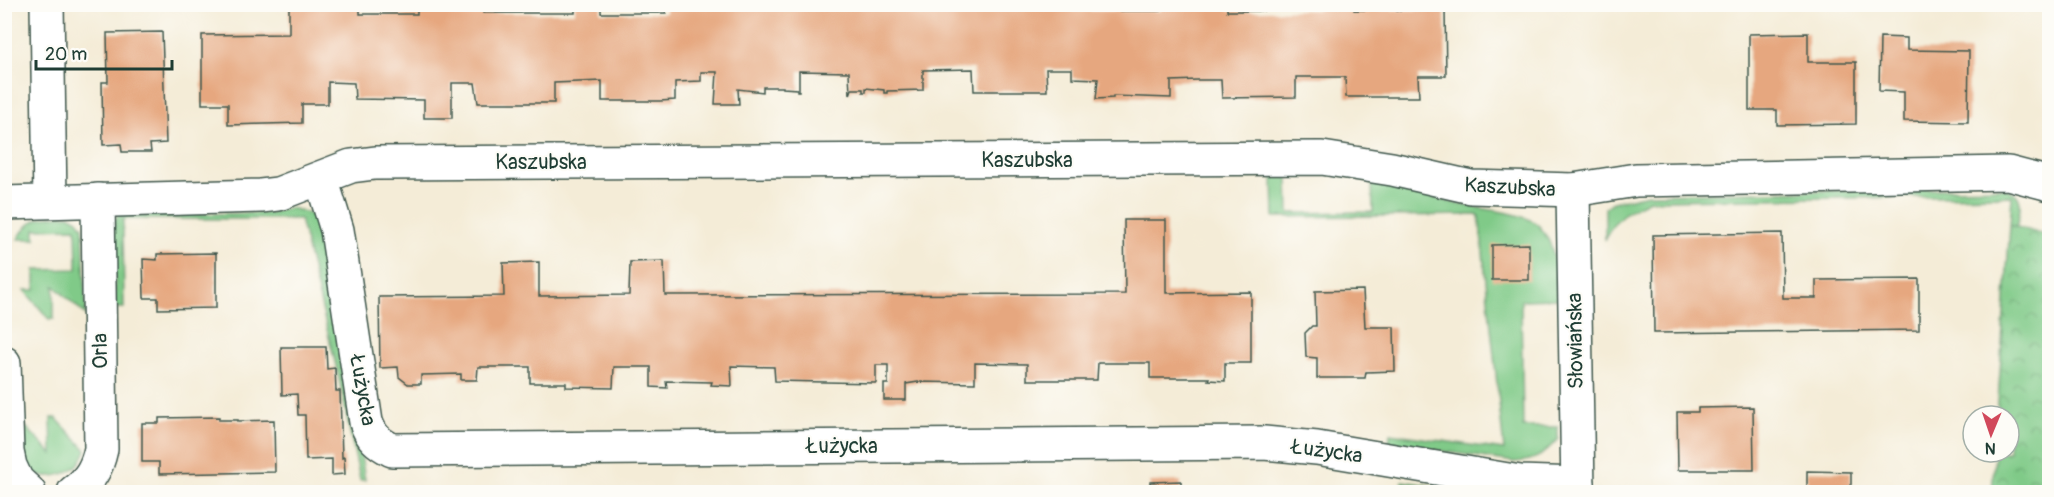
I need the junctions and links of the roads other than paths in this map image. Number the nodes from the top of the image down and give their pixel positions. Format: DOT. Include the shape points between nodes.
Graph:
graph roads {
  1 [pos="47,4"];
  2 [pos="321,178"];
  3 [pos="2049,184"];
  4 [pos="1573,190"];
  5 [pos="98,200"];
  6 [pos="50,201"];
  7 [pos="4,203"];
  8 [pos="4,363"];
  9 [pos="1578,488"];
  10 [pos="29,492"];
  11 [pos="74,492"];
  1 -- 6 [label="street"];
  2 -- 4 [label="street, Kaszubska" via="351,166 375,163 1322,158 1392,168 1472,187"];
  2 -- 5 [label="street, Kaszubska" via="261,196"];
  2 -- 9 [label="street, Łużycka" via="337,230 366,422 370,435 392,450 1264,443"];
  3 -- 4 [label="street, Kaszubska" via="2008,173 1636,180"];
  4 -- 9 [label="street, Słowiańska"];
  5 -- 6 [label="street, Kaszubska"];
  5 -- 11 [label="street, Orla" via="101,449 98,464 88,480"];
  6 -- 7 [label="street, Kaszubska"];
  8 -- 10 [label="street" via="7,452 17,481"];
}
